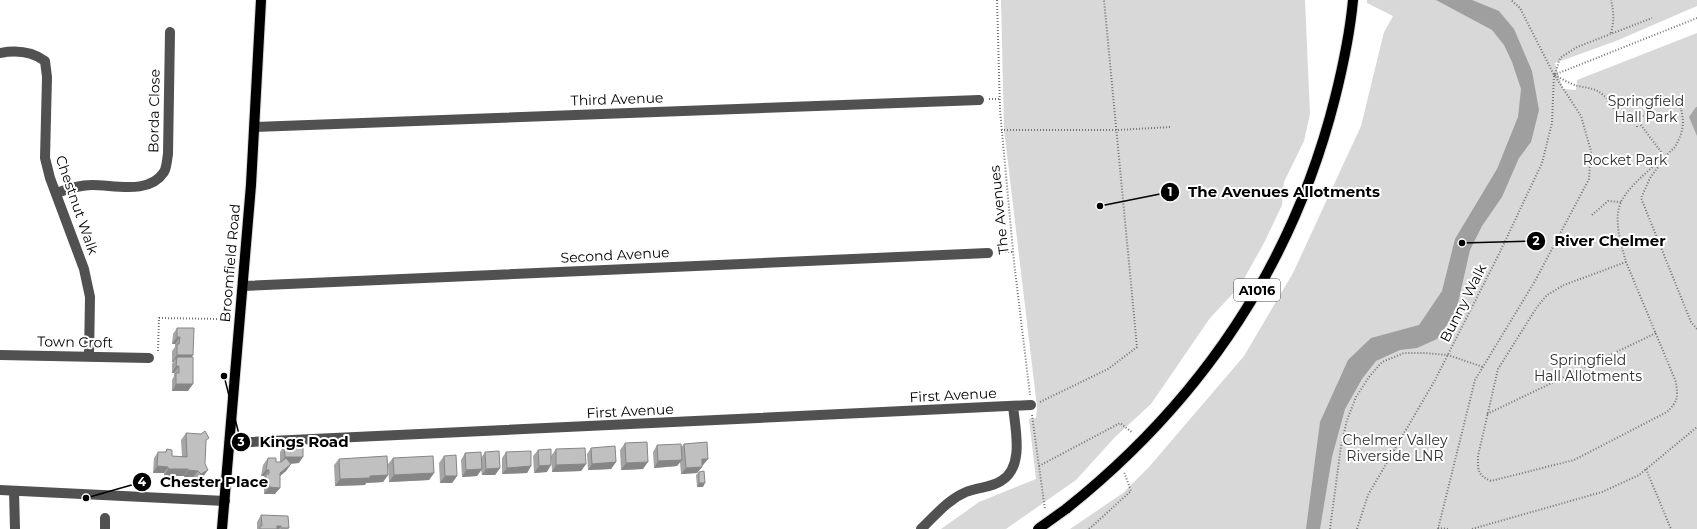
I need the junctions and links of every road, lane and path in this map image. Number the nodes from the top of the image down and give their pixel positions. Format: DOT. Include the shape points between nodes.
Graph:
graph roads {
  1 [pos="261,0"];
  2 [pos="997,0"];
  3 [pos="1104,0"];
  4 [pos="1353,0"];
  5 [pos="1510,0"];
  6 [pos="1611,0"];
  7 [pos="1652,18"];
  8 [pos="1697,18"];
  9 [pos="170,32"];
  10 [pos="1611,33"];
  11 [pos="0,54"];
  12 [pos="1555,75"];
  13 [pos="979,100"];
  14 [pos="1678,100"];
  15 [pos="1653,110"];
  16 [pos="1637,120"];
  17 [pos="255,127"];
  18 [pos="1171,127"];
  19 [pos="1636,127"];
  20 [pos="1002,130"];
  21 [pos="1117,130"];
  22 [pos="1666,156"];
  23 [pos="56,193"];
  24 [pos="1621,202"];
  25 [pos="1592,215"];
  26 [pos="1013,252"];
  27 [pos="988,253"];
  28 [pos="1626,262"];
  29 [pos="243,286"];
  30 [pos="239,323"];
  31 [pos="1697,329"];
  32 [pos="1656,333"];
  33 [pos="0,355"];
  34 [pos="1448,355"];
  35 [pos="89,357"];
  36 [pos="149,358"];
  37 [pos="1483,367"];
  38 [pos="1031,405"];
  39 [pos="1013,406"];
  40 [pos="1488,414"];
  41 [pos="1697,427"];
  42 [pos="1143,441"];
  43 [pos="230,443"];
  44 [pos="1121,462"];
  45 [pos="1039,466"];
  46 [pos="1646,469"];
  47 [pos="0,490"];
  48 [pos="14,491"];
  49 [pos="225,500"];
  50 [pos="1046,516"];
  51 [pos="105,518"];
  52 [pos="15,529"];
  53 [pos="105,529"];
  54 [pos="222,529"];
  55 [pos="921,529"];
  56 [pos="1038,529"];
  57 [pos="1089,529"];
  58 [pos="1330,529"];
  59 [pos="1357,529"];
  60 [pos="1438,529"];
  61 [pos="1448,529"];
  62 [pos="1472,529"];
  63 [pos="1671,529"];
  1 -- 17 [label="main road, Broomfield Road"];
  2 -- 20 [label="path, The Avenues" via="998,86"];
  3 -- 21 [label="path"];
  4 -- 42 [label="main road, A1016" via="1337,88 1318,158 1295,216 1247,308 1209,365 1171,412"];
  5 -- 12 [label="path, Bunny Walk" via="1520,8"];
  6 -- 10 [label="path" via="1614,9"];
  7 -- 10 [label="path"];
  8 -- 12 [label="path"];
  9 -- 23 [label="street, Borda Close" via="168,154 164,171 154,182 141,187 90,185"];
  10 -- 12 [label="path" via="1577,46 1560,58"];
  11 -- 23 [label="street, Chestnut Walk" via="9,51 35,54 45,61 45,158"];
  12 -- 16 [label="path" via="1577,86 1598,90 1623,119 1630,122"];
  12 -- 34 [label="path, Bunny Walk" via="1552,123 1542,163"];
  12 -- 37 [label="path" via="1581,116 1591,151 1590,179 1535,281"];
  13 -- 17 [label="street, Third Avenue"];
  14 -- 22 [label="path" via="1683,114 1682,132 1675,147"];
  15 -- 16 [label="path"];
  16 -- 19 [label="path"];
  16 -- 22 [label="path"];
  17 -- 29 [label="main road, Broomfield Road"];
  18 -- 21 [label="path"];
  20 -- 21 [label="path"];
  20 -- 26 [label="path, The Avenues"];
  21 -- 38 [label="path" via="1138,347 1108,369"];
  22 -- 24 [label="path" via="1637,182"];
  22 -- 31 [label="path" via="1650,178 1641,198"];
  23 -- 35 [label="street, Chestnut Walk" via="84,269 90,297"];
  24 -- 25 [label="path" via="1608,201"];
  24 -- 28 [label="path" via="1619,234"];
  26 -- 27 [label="path"];
  26 -- 38 [label="path, The Avenues"];
  27 -- 29 [label="street, Second Avenue"];
  28 -- 32 [label="path"];
  28 -- 40 [label="path" via="1564,285 1547,295 1498,369"];
  29 -- 30 [label="main road, Broomfield Road"];
  30 -- 36 [label="path" via="159,318 158,358"];
  30 -- 43 [label="main road, Broomfield Road"];
  32 -- 40 [label="path"];
  32 -- 40 [label="path" via="1676,382 1676,404 1667,412 1574,460 1491,481 1484,478 1478,470 1478,456"];
  33 -- 35 [label="street, Town Croft"];
  34 -- 37 [label="path"];
  34 -- 58 [label="path" via="1404,353 1382,362 1369,377 1356,397 1347,420"];
  34 -- 59 [label="path, Bunny Walk" via="1368,495"];
  35 -- 36 [label="street, Town Croft"];
  37 -- 60 [label="path" via="1475,380"];
  38 -- 39 [label="street, First Avenue"];
  38 -- 45 [label="path, The Avenues"];
  39 -- 43 [label="street, First Avenue"];
  39 -- 55 [label="street" via="1016,457 1011,470 1003,480 989,487 966,492 948,502"];
  41 -- 46 [label="path"];
  42 -- 44 [label="main road, A1016"];
  42 -- 45 [label="path" via="1120,423"];
  43 -- 49 [label="main road, Broomfield Road"];
  44 -- 56 [label="main road, A1016, bridge" via="1066,509"];
  44 -- 57 [label="path" via="1131,491"];
  45 -- 50 [label="path, The Avenues"];
  46 -- 62 [label="path" via="1639,475 1602,492"];
  46 -- 63 [label="path"];
  47 -- 48 [label="street"];
  48 -- 49 [label="street"];
  48 -- 52 [label="street"];
  49 -- 54 [label="main road, Broomfield Road"];
  51 -- 53 [label="street"];
  60 -- 61 [label="path"];
}
